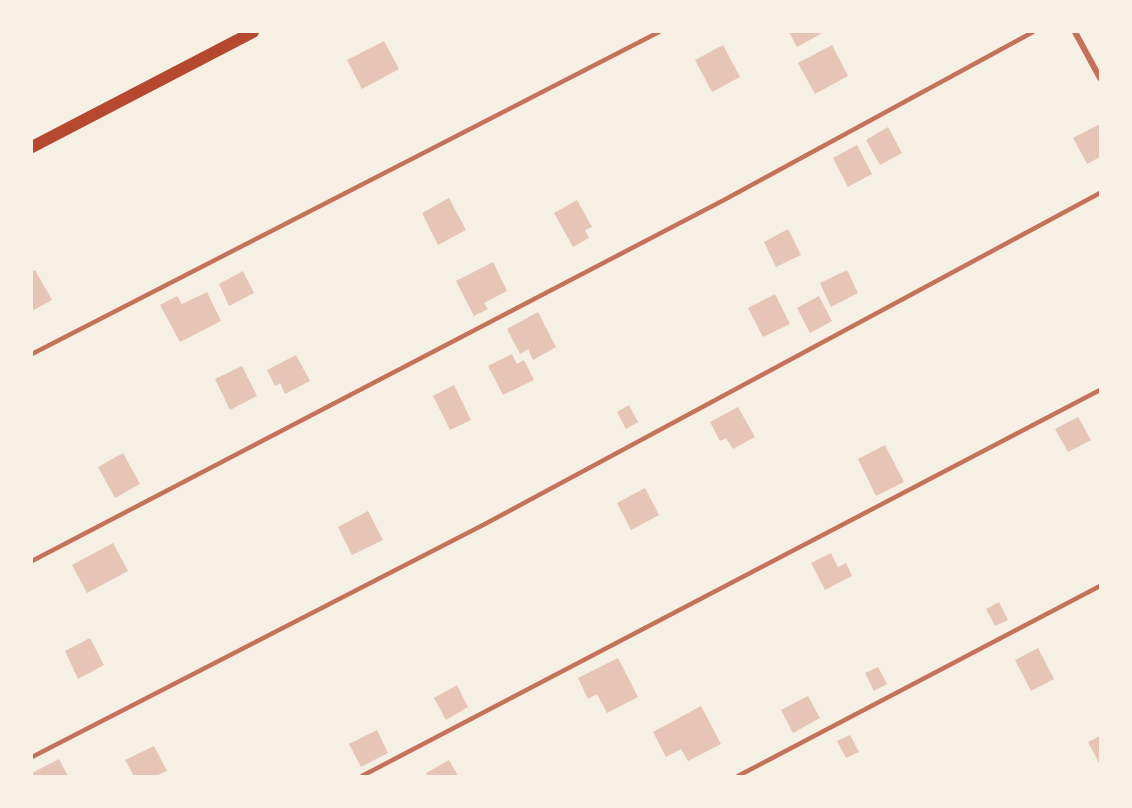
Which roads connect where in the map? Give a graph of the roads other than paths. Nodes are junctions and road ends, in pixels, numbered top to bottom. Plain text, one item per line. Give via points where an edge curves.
1 (253, 32) edge
2 (659, 32) edge
3 (1033, 32) edge
4 (1075, 32) edge
5 (1101, 78) edge
6 (32, 147) edge
7 (1101, 193) edge
8 (32, 354) edge
9 (1101, 390) edge
10 (32, 561) edge
11 (1101, 586) edge
12 (32, 757) edge
13 (362, 777) edge
14 (738, 777) edge

1 - 6 main road
2 - 8 lane
3 - 10 lane via 713,205
4 - 5 street
7 - 12 lane via 485,524
9 - 13 lane
11 - 14 lane

